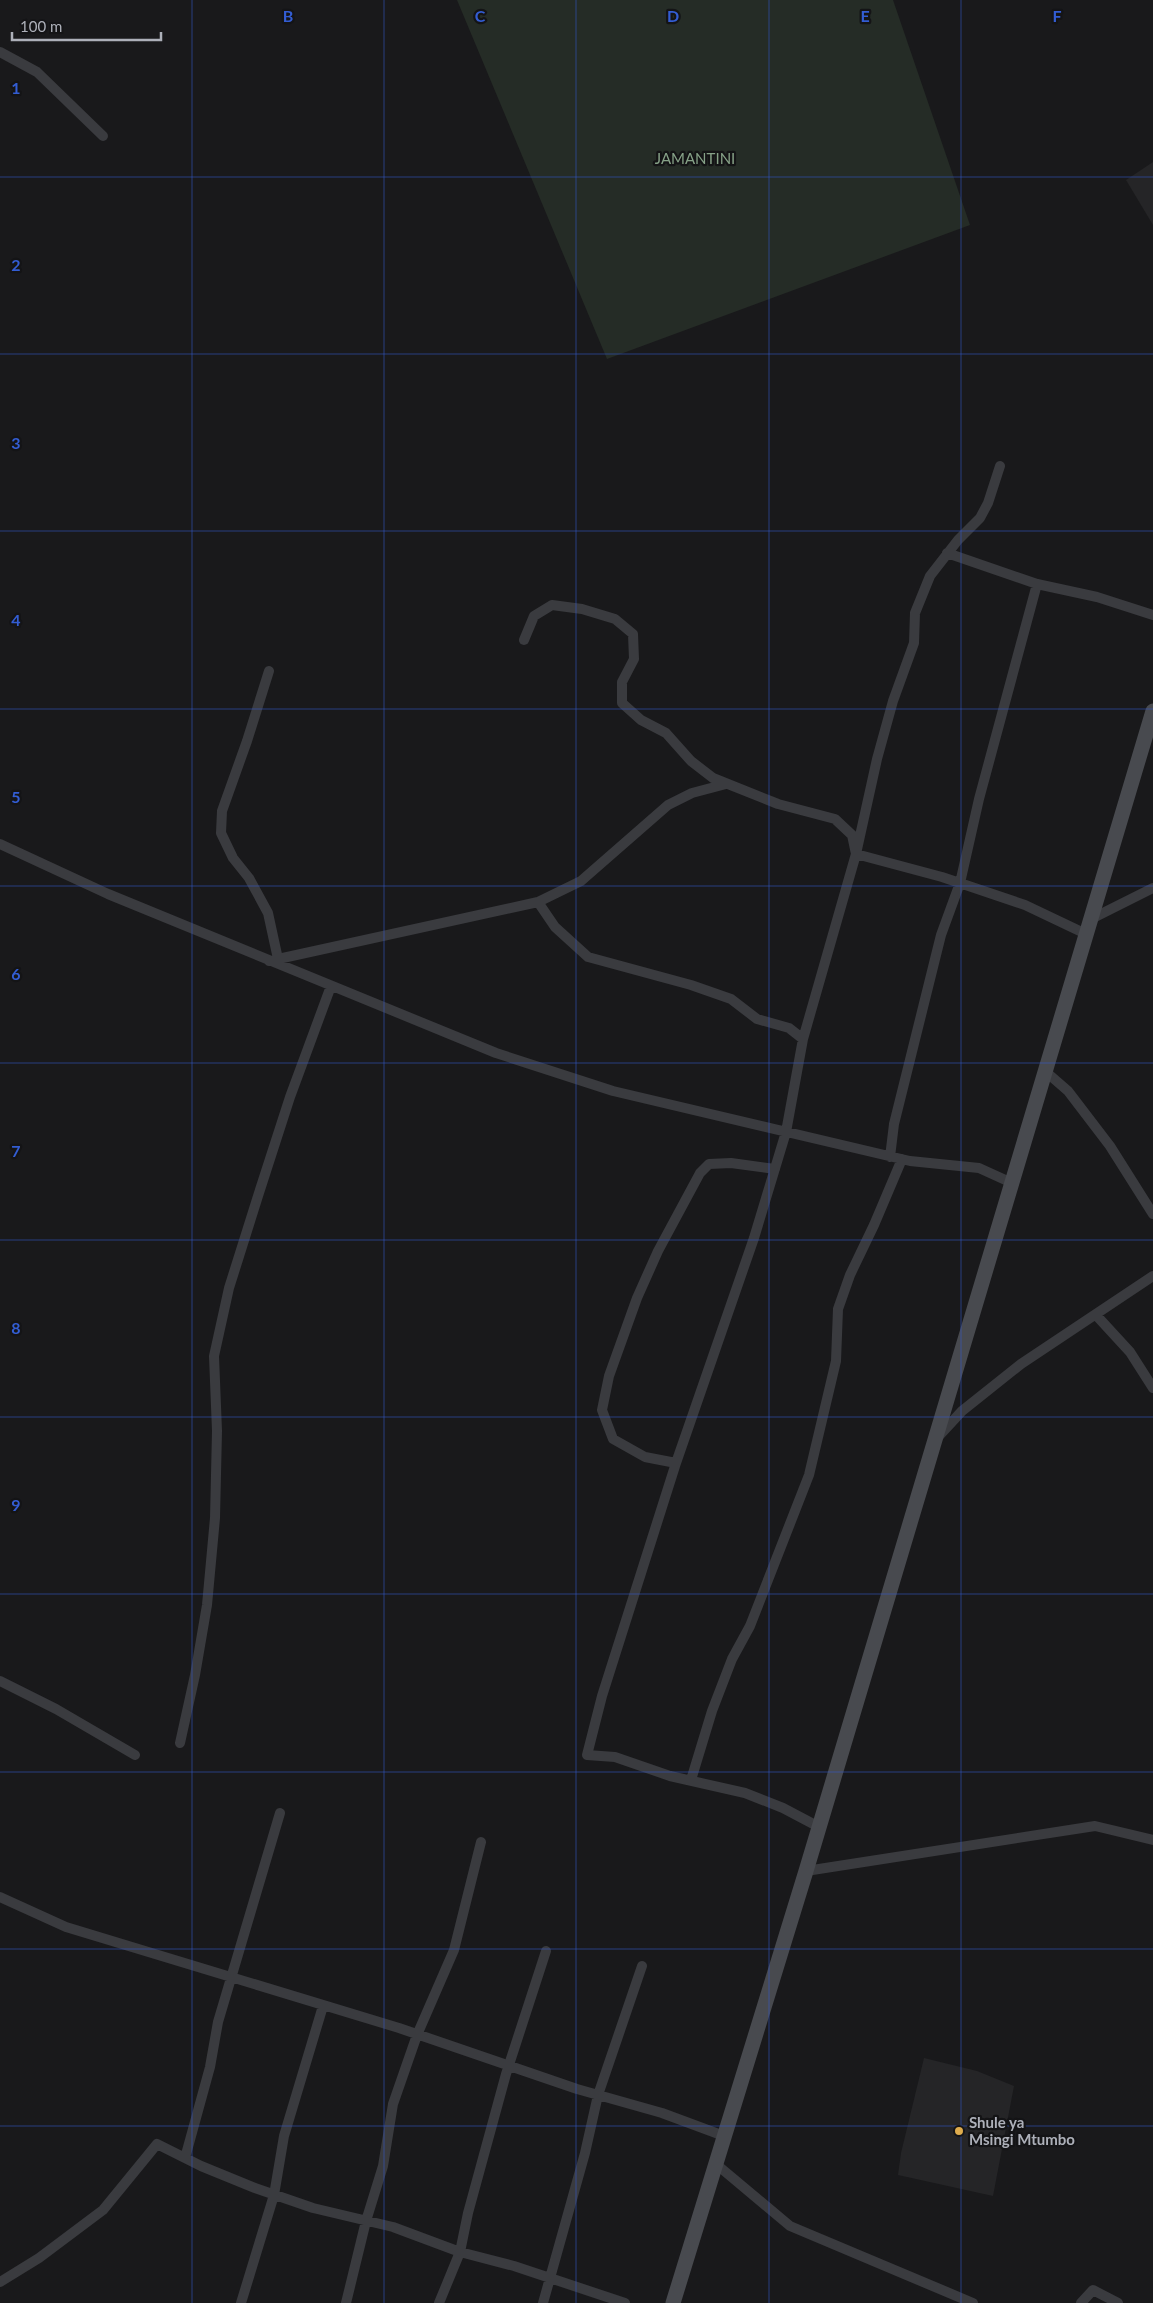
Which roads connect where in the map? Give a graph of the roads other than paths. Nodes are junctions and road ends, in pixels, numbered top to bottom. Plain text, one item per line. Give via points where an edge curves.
1 (0, 52) edge
2 (103, 136) dead end
3 (1000, 466) dead end
4 (947, 553) junction
5 (1038, 584) junction
6 (1153, 615) edge
7 (524, 640) dead end
8 (269, 671) dead end
9 (1153, 711) edge
10 (726, 784) junction
11 (0, 844) edge
12 (856, 854) junction
13 (960, 883) junction
14 (1153, 888) edge
15 (538, 902) junction
16 (1091, 919) junction
17 (1086, 934) junction
18 (274, 960) junction
19 (331, 986) junction
20 (803, 1039) junction
21 (1045, 1071) junction
22 (786, 1132) junction
23 (890, 1156) junction
24 (902, 1159) junction
25 (775, 1169) junction
26 (1012, 1183) junction
27 (1153, 1214) edge
28 (1153, 1276) edge
29 (1096, 1315) junction
30 (1153, 1388) edge
31 (935, 1440) junction
32 (676, 1463) junction
33 (0, 1681) edge
34 (180, 1743) dead end
35 (135, 1754) dead end
36 (691, 1780) junction
37 (280, 1813) dead end
38 (819, 1827) junction
39 (1153, 1840) edge
40 (481, 1842) dead end
41 (806, 1871) junction
42 (0, 1897) edge
43 (546, 1951) dead end
44 (642, 1966) dead end
45 (232, 1978) junction
46 (323, 2006) junction
47 (417, 2034) junction
48 (510, 2064) junction
49 (598, 2094) junction
50 (724, 2136) junction
51 (185, 2158) junction
52 (716, 2164) junction
53 (274, 2194) junction
54 (366, 2221) junction
55 (460, 2252) junction
56 (549, 2278) junction
57 (0, 2282) edge
58 (241, 2303) edge
59 (346, 2303) edge
60 (439, 2303) edge
61 (543, 2303) edge
62 (625, 2303) edge
63 (673, 2303) edge
64 (973, 2303) edge
65 (1081, 2303) edge
66 (1118, 2303) edge

1 - 2 street via 37,72
3 - 4 street via 980,518
4 - 5 street
4 - 12 street via 930,576 915,613 914,643 877,759
5 - 6 street via 1097,597
5 - 13 street via 979,799
7 - 10 street via 534,616 552,605 582,609 615,619 633,634 634,659 622,682 622,703 641,720 666,733 691,761
8 - 18 street via 222,812 221,833 268,913
9 - 16 street
10 - 12 street via 778,804 835,819 852,836
10 - 15 street via 692,793 668,805 581,881
11 - 18 street via 108,894
12 - 13 street
12 - 20 street
13 - 17 street via 1025,905
13 - 23 street via 941,935 894,1124
14 - 16 street
15 - 18 street
15 - 20 street via 555,928 588,957 731,999 757,1019 788,1028
16 - 17 street
17 - 21 street
18 - 19 street
19 - 22 street via 496,1053 613,1091
19 - 34 street via 290,1096 229,1288 214,1356 216,1518 207,1605
20 - 22 street
21 - 26 street
21 - 27 street via 1068,1091 1110,1146
22 - 23 street
22 - 25 street
23 - 24 street
24 - 26 street via 979,1168
24 - 36 street via 838,1309 836,1361 809,1475 750,1626 726,1677
25 - 32 street
25 - 32 street via 730,1163 709,1164 700,1173 658,1251 608,1376 602,1410 613,1439 645,1456
26 - 31 street
28 - 29 street
29 - 30 street via 1130,1352
29 - 31 street via 1021,1364 962,1412
31 - 38 street
32 - 36 street via 602,1696 587,1755 615,1758
33 - 35 street
36 - 38 street via 745,1792
37 - 45 street
38 - 41 street
39 - 41 street via 1094,1826
40 - 47 street via 454,1950
41 - 50 street
42 - 45 street via 66,1927
43 - 48 street
44 - 49 street
45 - 46 street
45 - 51 street
46 - 47 street
46 - 53 street via 284,2136
47 - 48 street
47 - 54 street via 393,2104 383,2166
48 - 49 street
48 - 55 street
49 - 50 street
49 - 56 street via 585,2153
50 - 52 street
51 - 53 street
51 - 57 street via 157,2144 104,2210
52 - 63 street
52 - 64 street via 790,2226
53 - 54 street
53 - 58 street
54 - 55 street via 393,2227
54 - 59 street
55 - 56 street
55 - 60 street
56 - 61 street
56 - 62 street
65 - 66 street via 1092,2290

